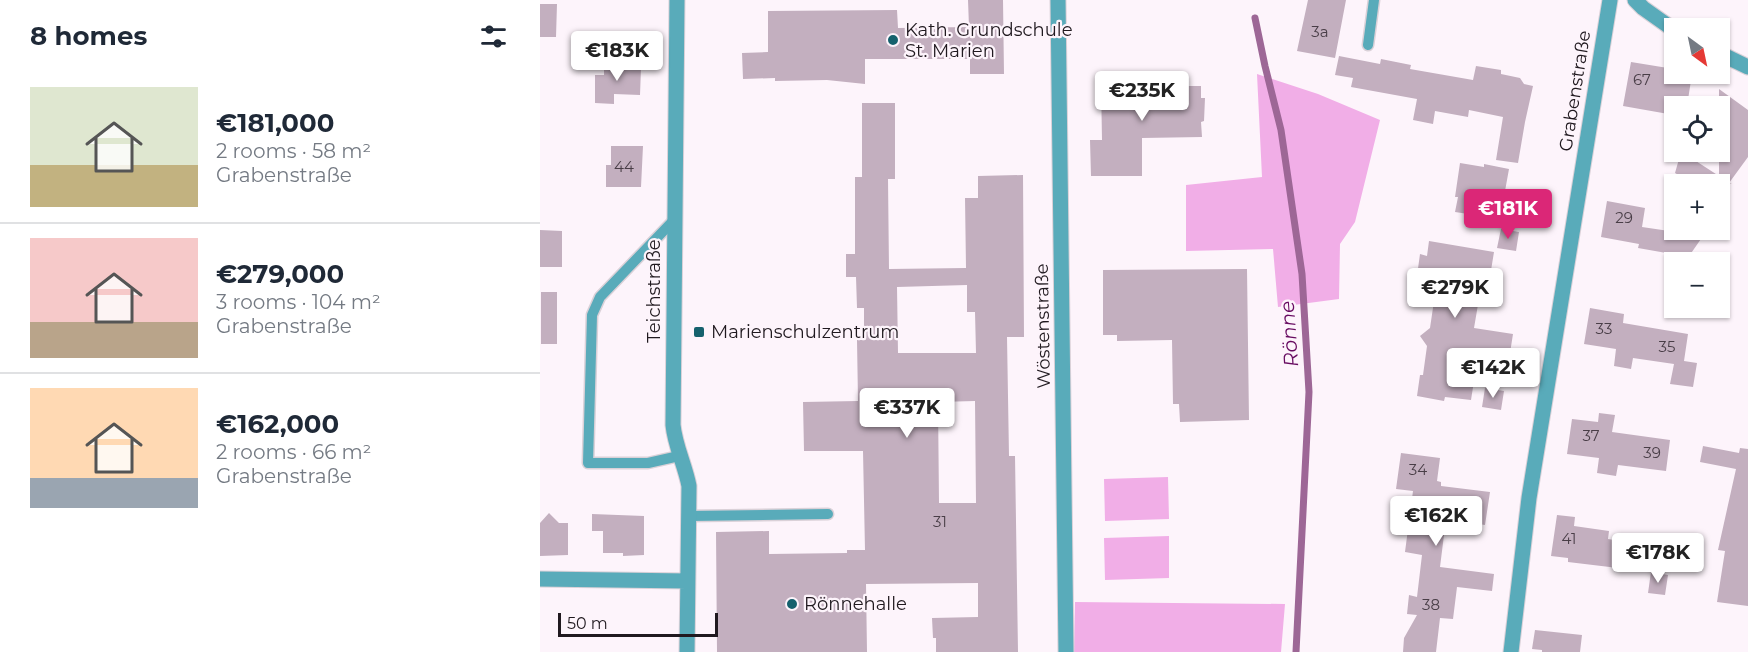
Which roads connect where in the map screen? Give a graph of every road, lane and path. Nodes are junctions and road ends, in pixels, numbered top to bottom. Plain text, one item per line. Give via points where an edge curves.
1 (677, 0) edge
2 (1058, 0) edge
3 (1374, 0) edge
4 (1610, 0) edge
5 (1635, 0) edge
6 (1664, 23) edge
7 (1368, 45) dead end
8 (1730, 58) edge
9 (1748, 67) edge
10 (674, 220) junction
11 (679, 456) junction
12 (828, 514) dead end
13 (689, 516) junction
14 (540, 579) edge
15 (687, 581) junction
16 (687, 652) edge
17 (1066, 652) edge
18 (1511, 652) edge

1 - 10 street, Teichstraße
2 - 17 street, Wöstenstraße
3 - 7 lane
4 - 18 street, Grabenstraße via 1529,498
5 - 6 street
8 - 9 street
10 - 11 street, Teichstraße via 673,425
10 - 11 lane via 600,297 591,315 588,463 648,463
11 - 13 street, Teichstraße via 686,473
12 - 13 lane
13 - 15 street, Teichstraße
14 - 15 street
15 - 16 street, Teichstraße

